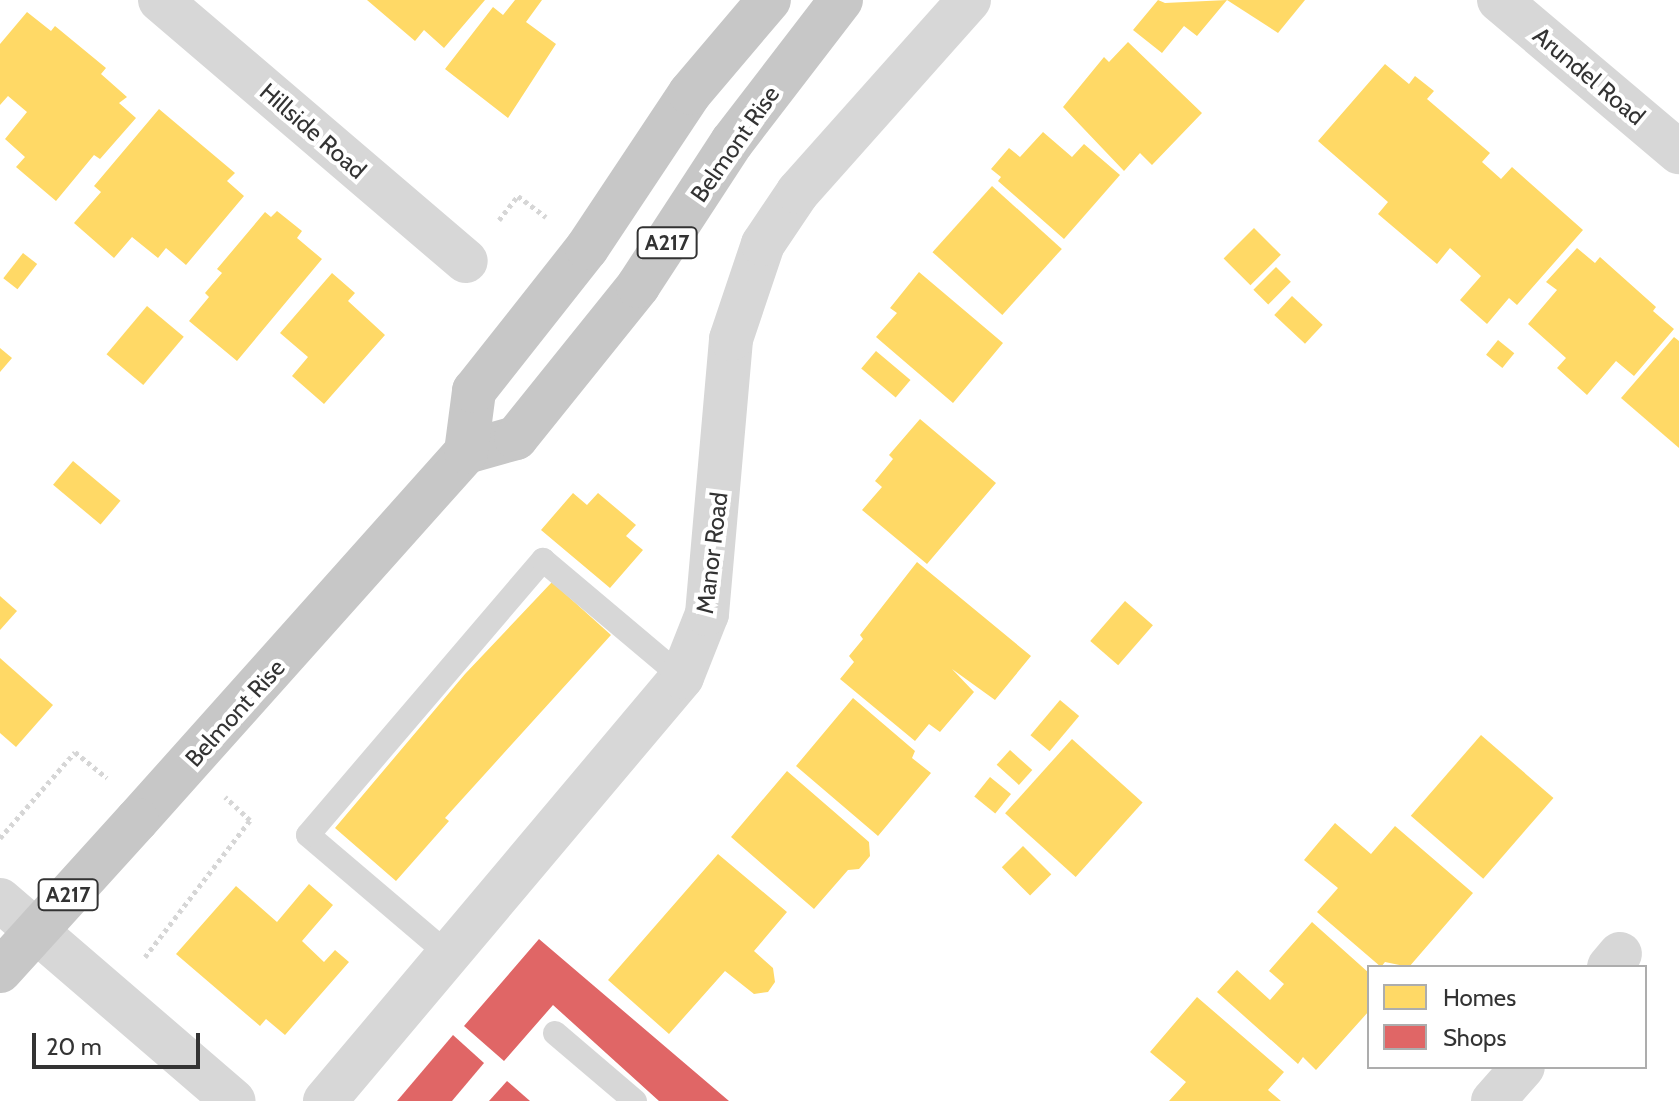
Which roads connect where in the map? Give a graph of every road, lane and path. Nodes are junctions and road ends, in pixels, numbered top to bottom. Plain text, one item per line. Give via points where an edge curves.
1 (160, 0) edge
2 (769, 0) edge
3 (841, 0) edge
4 (969, 0) edge
5 (1499, 0) edge
6 (1679, 152) edge
7 (558, 226) dead end
8 (466, 261) joint
9 (466, 452) junction
10 (682, 677) junction
11 (75, 752) dead end
12 (250, 820) dead end
13 (0, 838) edge
14 (0, 900) edge
15 (449, 955) junction
16 (135, 970) dead end
17 (0, 971) edge
18 (555, 1033) dead end
19 (1521, 1069) edge
20 (234, 1101) edge
21 (325, 1101) edge
22 (635, 1101) edge
23 (1493, 1101) edge

1 - 8 street, Hillside Road
2 - 9 highway, A217 via 690,93 587,248 474,391
3 - 9 highway, Belmont Rise / A217 via 732,142 638,286 516,438
4 - 10 street, Manor Road via 798,192 763,244 731,339 707,614
5 - 6 street, Arundel Road
7 - 8 path via 518,196
9 - 17 highway, Belmont Rise / A217, bridge
10 - 15 street, Manor Road
10 - 15 lane via 543,560 308,835
11 - 13 path
12 - 16 path
14 - 20 street
15 - 21 street, Manor Road
18 - 22 lane
19 - 23 street

